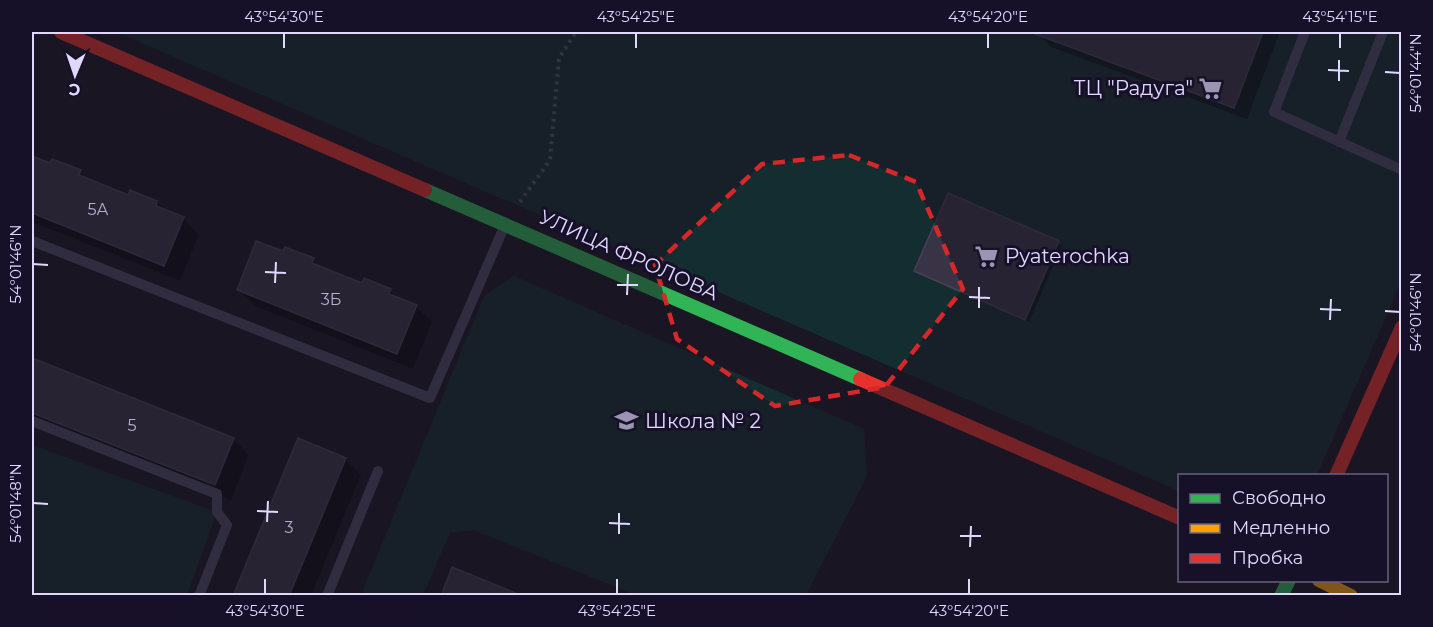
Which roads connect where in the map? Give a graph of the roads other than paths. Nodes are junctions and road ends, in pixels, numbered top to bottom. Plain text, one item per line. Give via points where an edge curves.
1 (61, 32) edge
2 (1305, 32) edge
3 (1383, 32) edge
4 (1339, 142) junction
5 (1401, 170) edge
6 (506, 223) junction
7 (32, 242) edge
8 (1401, 327) edge
9 (32, 421) edge
10 (378, 471) dead end
11 (1337, 474) edge
12 (1178, 518) edge
13 (1288, 582) edge
14 (1323, 582) edge
15 (199, 596) edge
16 (327, 596) edge
17 (1281, 596) edge
18 (1351, 596) edge

1 - 6 street, УЛИЦА ФРОЛОВА
2 - 4 lane via 1274,112
3 - 4 lane
4 - 5 lane
6 - 7 lane via 430,398
6 - 12 street, УЛИЦА ФРОЛОВА
8 - 11 street
9 - 15 lane via 218,494 217,512 227,525
10 - 16 lane
13 - 17 street
14 - 18 street

